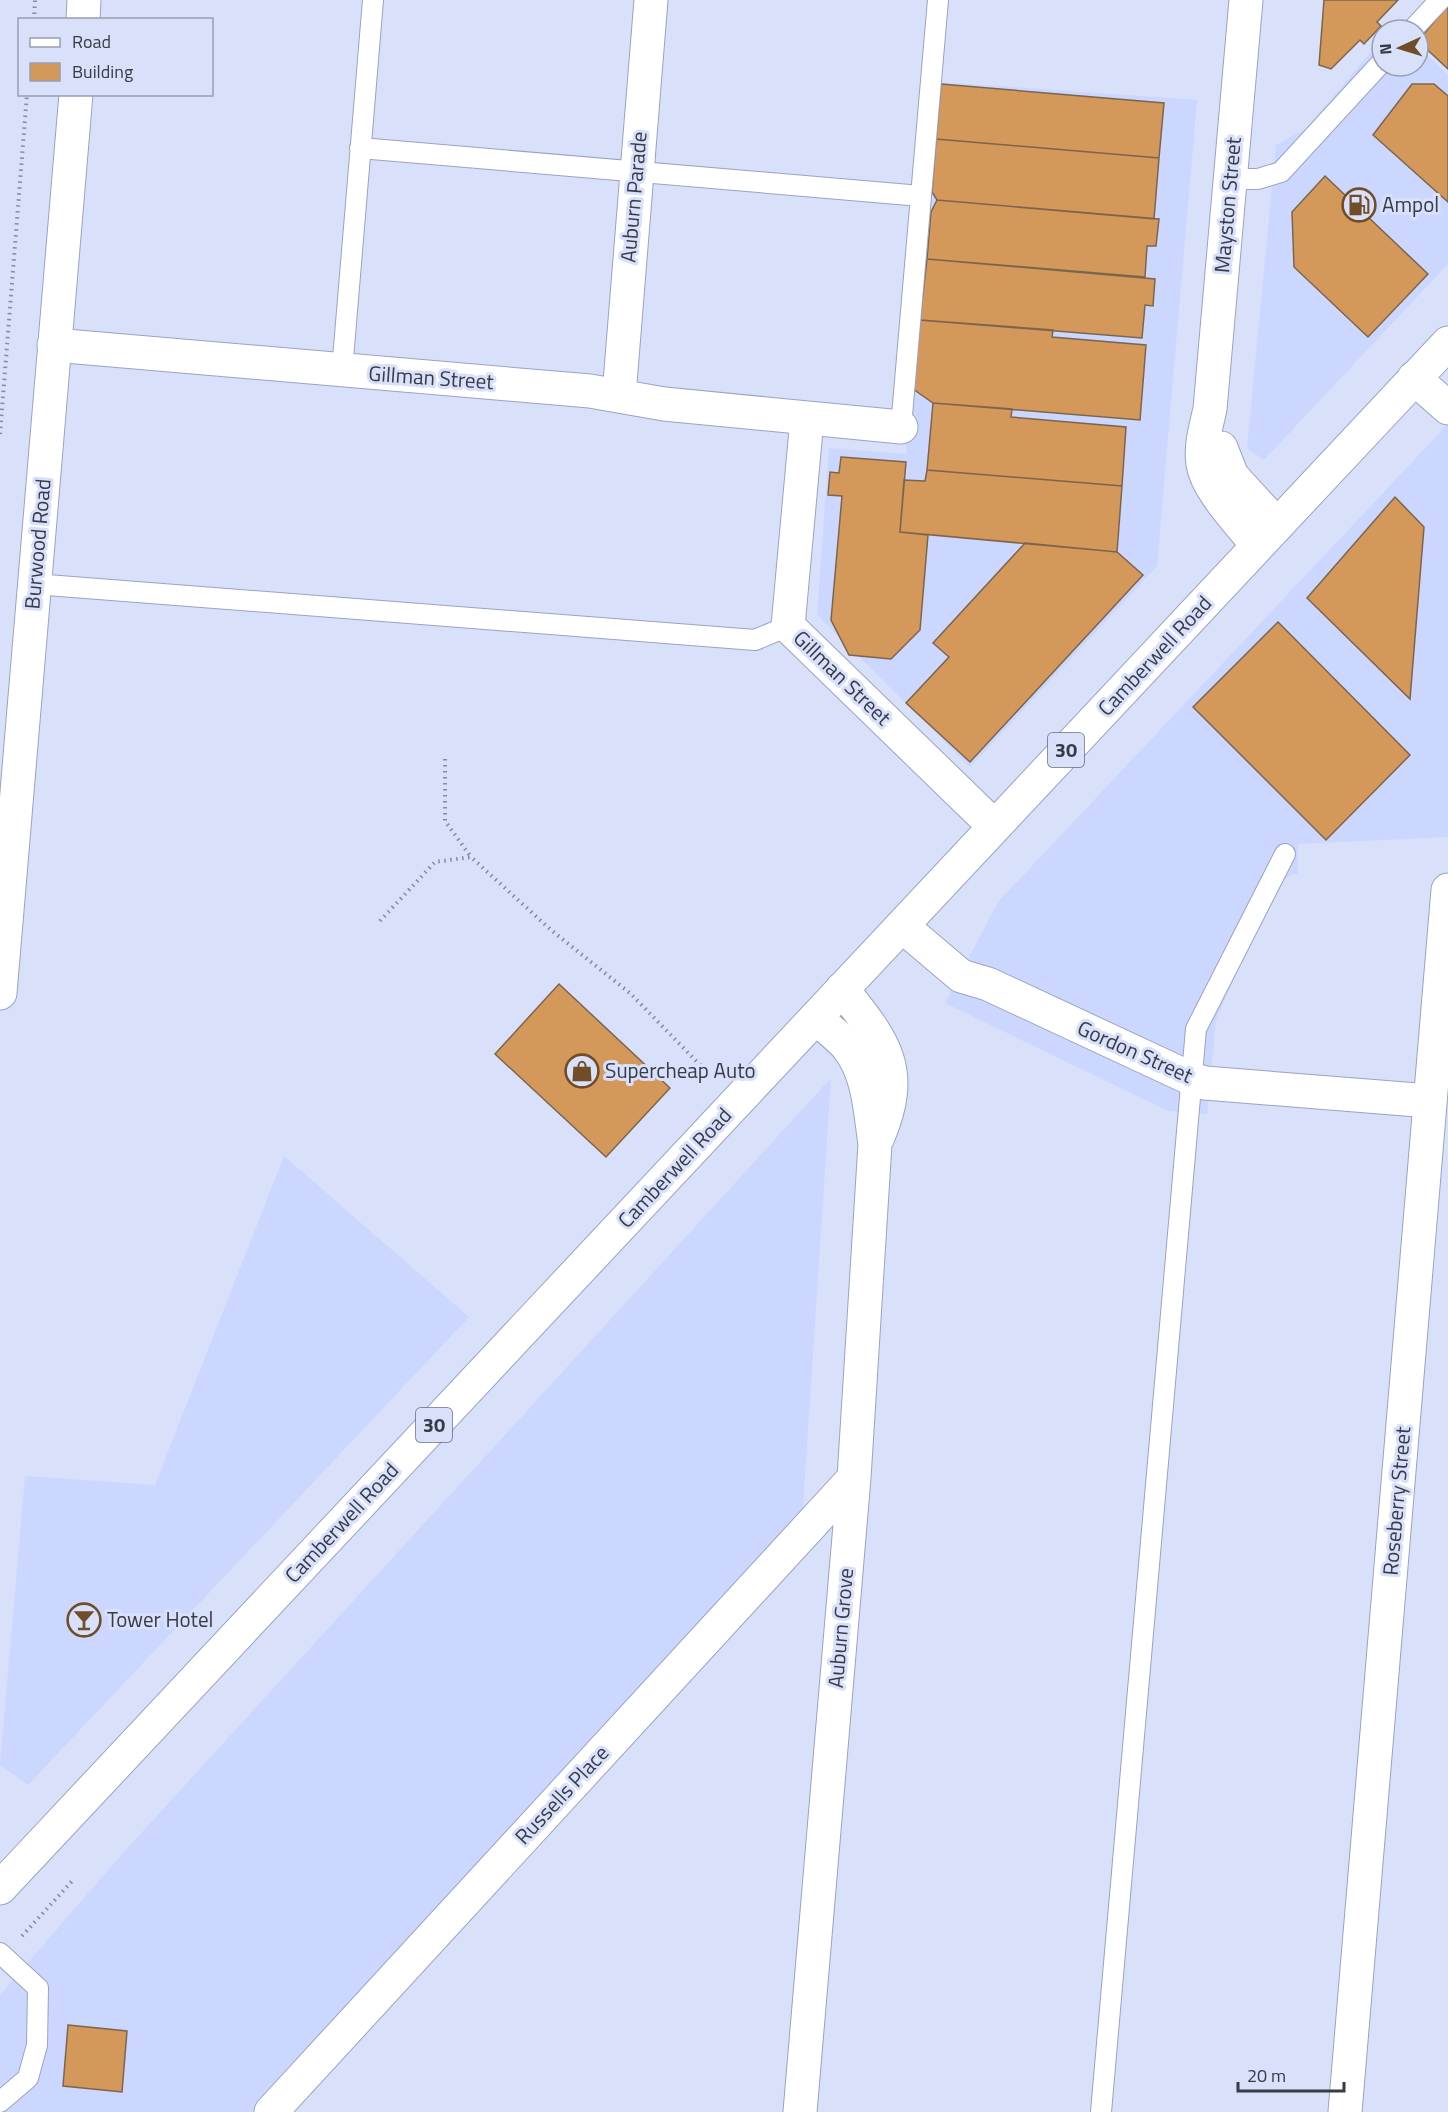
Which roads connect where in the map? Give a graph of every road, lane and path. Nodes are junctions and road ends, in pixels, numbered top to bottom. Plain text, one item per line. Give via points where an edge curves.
1 (35, 0) edge
2 (84, 0) edge
3 (373, 0) edge
4 (651, 0) edge
5 (938, 0) edge
6 (1246, 0) edge
7 (1440, 0) edge
8 (34, 18) edge
9 (83, 18) edge
10 (1423, 18) edge
11 (1370, 75) edge
12 (27, 96) edge
13 (76, 96) edge
14 (360, 148) junction
15 (636, 171) junction
16 (1231, 179) junction
17 (921, 196) junction
18 (1448, 343) edge
19 (54, 345) junction
20 (342, 371) junction
21 (1414, 378) junction
22 (619, 395) junction
23 (1448, 408) edge
24 (807, 418) junction
25 (901, 427) joint
26 (0, 434) edge
27 (1267, 535) junction
28 (34, 584) junction
29 (788, 626) junction
30 (445, 759) dead end
31 (994, 826) junction
32 (1285, 854) dead end
33 (471, 857) junction
34 (1448, 890) edge
35 (380, 921) dead end
36 (902, 926) junction
37 (842, 989) junction
38 (0, 993) edge
39 (816, 1018) junction
40 (701, 1066) dead end
41 (1192, 1079) junction
42 (1430, 1101) junction
43 (874, 1144) junction
44 (854, 1478) junction
45 (3, 1876) edge
46 (74, 1879) dead end
47 (2, 1955) edge
48 (0, 2102) edge
49 (271, 2112) edge
50 (800, 2112) edge
51 (1101, 2112) edge
52 (1345, 2112) edge

1 - 8 path
2 - 9 street
3 - 14 lane
4 - 15 street, Auburn Parade
5 - 17 lane
6 - 16 street, Mayston Street
7 - 10 lane
11 - 16 lane via 1281,172 1258,179
12 - 26 path
13 - 19 street, Burwood Road
14 - 15 lane
14 - 20 lane
15 - 17 lane
15 - 22 street, Auburn Parade
16 - 27 street, Mayston Street via 1210,409 1223,457
17 - 25 lane
18 - 21 street, Camberwell Road / 30
19 - 20 street, Gillman Street
19 - 28 street, Burwood Road
20 - 22 street, Gillman Street
21 - 23 street
21 - 27 street, Camberwell Road / 30
22 - 24 street, Gillman Street via 664,404
24 - 25 street, Gillman Street
24 - 29 street, Gillman Street
27 - 31 street, Camberwell Road / 30
28 - 29 lane via 755,640
28 - 38 street, Burwood Road
29 - 31 street, Gillman Street
30 - 33 path via 445,821
31 - 36 street, Camberwell Road / 30
32 - 41 lane via 1196,1029
33 - 35 path via 435,862
33 - 40 path via 551,930 631,994
34 - 42 street, Roseberry Street
36 - 37 street, Camberwell Road / 30
36 - 41 street, Gordon Street via 962,975
37 - 39 street, Camberwell Road / 30
37 - 43 street, Auburn Grove via 874,1029 891,1069 888,1113
39 - 43 street, Auburn Grove via 847,1047 859,1067 867,1089
39 - 45 street, Camberwell Road / 30
41 - 42 street, Gordon Street
41 - 51 lane
42 - 52 street, Roseberry Street
43 - 44 street, Auburn Grove
44 - 49 street, Russells Place
44 - 50 street, Auburn Grove
46 - 47 path
47 - 48 lane via 38,1988 37,2045 28,2078

